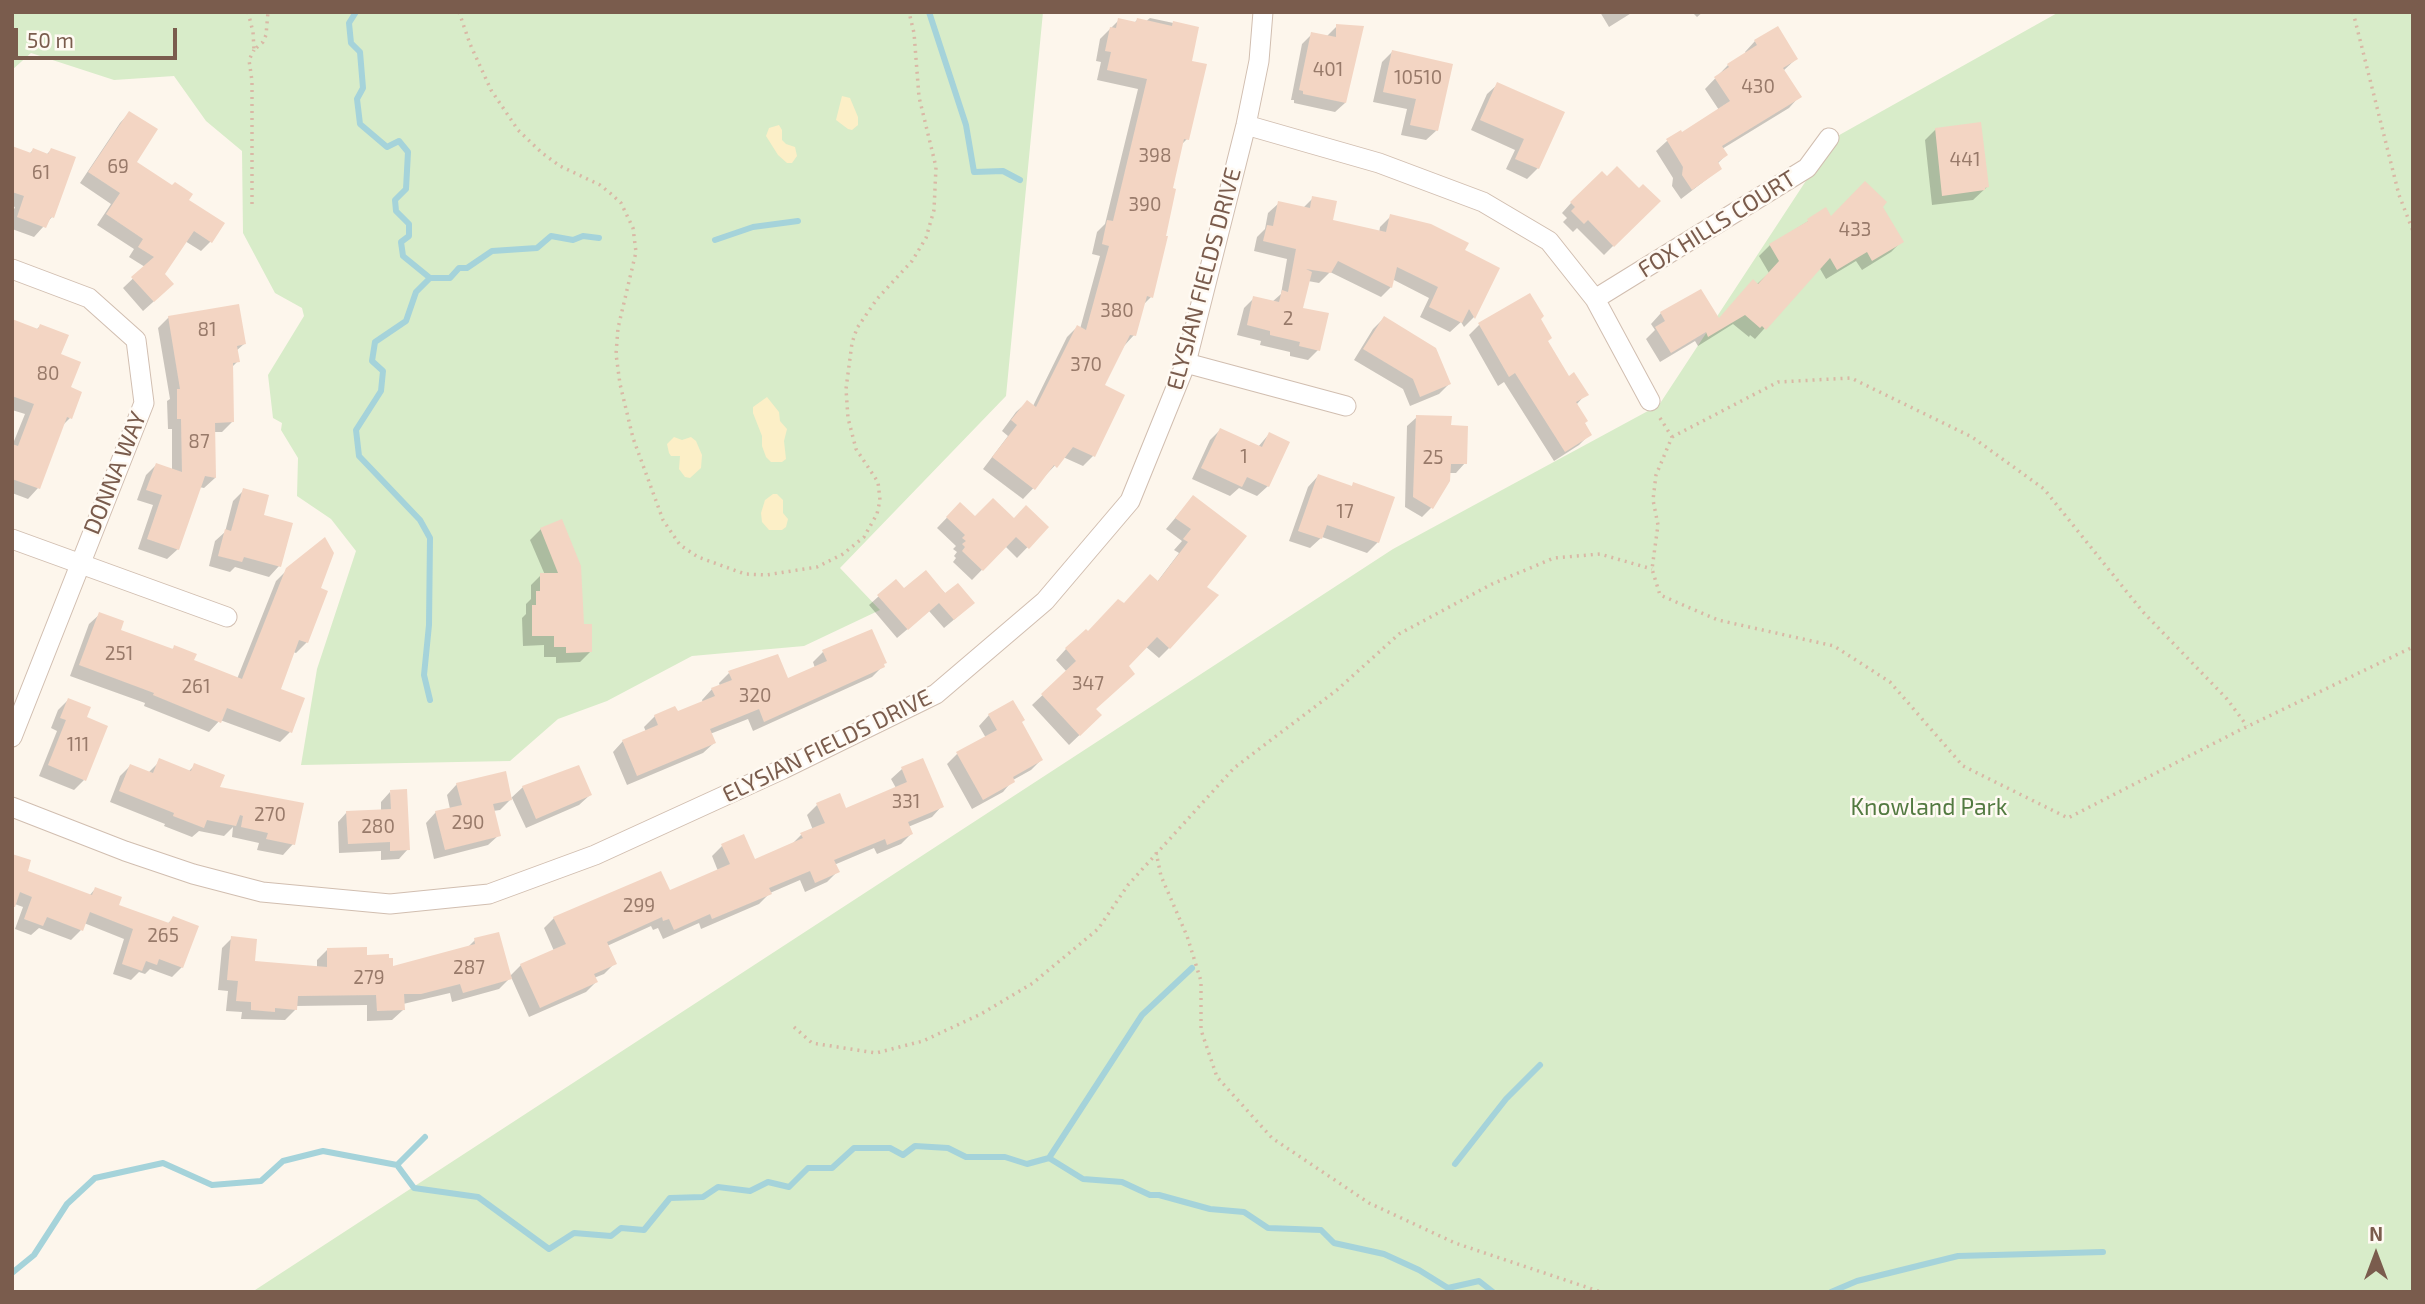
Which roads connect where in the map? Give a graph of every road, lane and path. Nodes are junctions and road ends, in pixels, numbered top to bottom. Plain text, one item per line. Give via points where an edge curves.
1 (248, 12) edge
2 (268, 12) edge
3 (459, 12) edge
4 (909, 12) edge
5 (1263, 12) edge
6 (2353, 12) edge
7 (254, 50) junction
8 (1246, 125) junction
9 (1829, 138) dead end
10 (252, 204) dead end
11 (2413, 231) edge
12 (12, 269) edge
13 (1595, 299) junction
14 (1186, 363) junction
15 (1650, 401) joint
16 (1346, 406) dead end
17 (1672, 437) junction
18 (12, 539) edge
19 (80, 563) junction
20 (1652, 569) junction
21 (228, 617) dead end
22 (2413, 647) edge
23 (2248, 726) junction
24 (12, 737) edge
25 (12, 807) edge
26 (1156, 852) junction
27 (794, 1027) dead end
28 (1601, 1292) edge

1 - 7 path
2 - 7 path via 266,35
3 - 4 path via 491,90 518,130 560,166 610,193 633,228 636,252 616,354 635,447 663,520 680,545 698,557 745,574 766,575 817,568 843,554 864,537 877,513 878,482 856,449 846,389 857,328 912,261 926,238 934,210 936,167 919,97 915,33
5 - 8 street, ELYSIAN FIELDS DRIVE
6 - 11 path via 2399,195
7 - 10 path via 249,60
8 - 13 street via 1379,163 1483,202 1549,242
8 - 14 street, ELYSIAN FIELDS DRIVE
9 - 13 street, FOX HILLS COURT via 1807,168
12 - 19 street, DONNA WAY via 89,298 136,340 144,403
13 - 15 street
14 - 16 street
14 - 25 street, ELYSIAN FIELDS DRIVE via 1130,501 1045,601 936,694 595,855 489,894 390,904 262,892 125,851
15 - 17 path
17 - 20 path via 1656,475 1653,500 1658,525
17 - 23 path via 1779,382 1851,378 1972,437 2044,489 2143,612
18 - 19 street
19 - 21 street
19 - 24 street, DONNA WAY
20 - 23 path via 1660,595 1718,620 1835,646 1890,682 1964,766 2068,818
20 - 26 path via 1600,554 1554,558 1492,584 1399,634 1337,690 1234,768
22 - 23 path
26 - 27 path via 1098,929 1032,983 981,1014 923,1041 876,1053 812,1043
26 - 28 path via 1200,981 1201,1030 1217,1077 1272,1138 1369,1203 1455,1242

